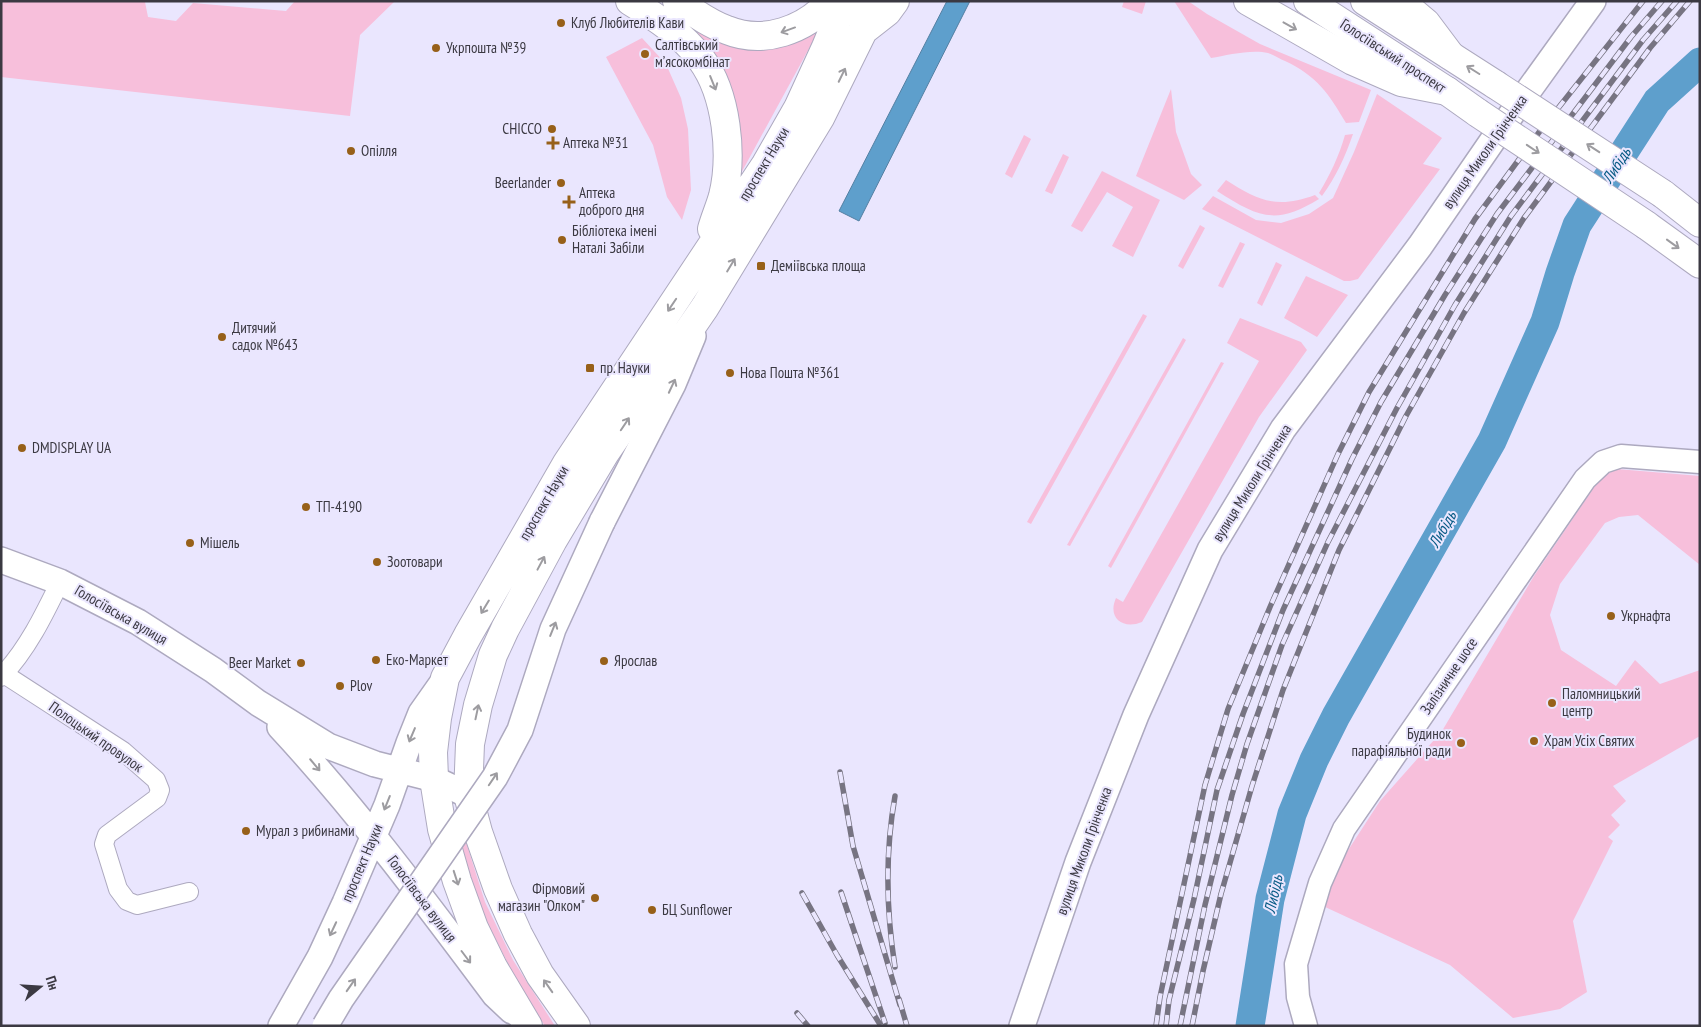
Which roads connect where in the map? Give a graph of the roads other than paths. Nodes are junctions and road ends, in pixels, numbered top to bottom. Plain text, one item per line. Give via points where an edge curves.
1 (630, 1) edge
2 (831, 1) edge
3 (845, 1) edge
4 (873, 1) edge
5 (895, 1) edge
6 (1248, 1) edge
7 (1308, 1) edge
8 (1365, 1) edge
9 (1400, 1) edge
10 (1593, 1) edge
11 (684, 6) edge
12 (863, 31) junction
13 (1451, 56) junction
14 (1447, 91) junction
15 (1700, 223) edge
16 (1700, 264) edge
17 (699, 265) junction
18 (706, 307) junction
19 (1700, 462) edge
20 (1, 560) edge
21 (60, 582) junction
22 (3, 676) edge
23 (445, 678) junction
24 (258, 703) junction
25 (399, 771) junction
26 (434, 780) junction
27 (468, 795) junction
28 (373, 836) junction
29 (189, 892) dead end
30 (281, 1026) edge
31 (325, 1026) edge
32 (528, 1026) edge
33 (576, 1026) edge
34 (1022, 1026) edge
35 (1306, 1026) edge

1 -> 17 main road via 677,34 701,59 713,81 722,110 727,161 723,196
2 -> 11 main road via 801,25 764,37 726,30
3 - 17 main road, проспект Науки via 798,108 766,164
4 - 12 main road
5 - 12 main road via 887,12
6 -> 14 main road via 1361,64 1401,82
7 - 14 main road, Голосіївський проспект
8 - 13 main road, Голосіївський проспект
9 - 13 main road via 1426,23
10 - 34 main road, вулиця Миколи Грінченка via 1420,246 1284,429 1210,550 1136,715 1085,844
18 -> 12 main road, проспект Науки via 820,118
15 -> 13 main road, Голосіївський проспект, bridge via 1663,194
14 -> 16 main road, Голосіївський проспект, bridge via 1646,224
17 -> 23 main road, проспект Науки via 567,463
27 -> 18 main road, проспект Науки via 470,744 478,705 493,655 505,629 606,452
31 -> 18 main road, проспект Науки, bridge via 495,777 520,730 552,629 602,522 673,384
19 - 35 street, Залізничне шосе via 1621,456 1603,462 1585,479 1344,829 1320,883 1296,964 1298,997
20 - 21 main road, Голосіївська вулиця
21 - 22 street via 42,618
21 - 24 main road, Голосіївська вулиця via 138,622
22 - 29 street, Полоцький провулок via 122,751 156,780 160,790 157,798 107,835 104,844 118,889 127,901 137,905
23 -> 25 main road, проспект Науки via 421,713
23 - 26 main road via 434,744
24 - 25 main road, Голосіївська вулиця via 328,746
24 -> 28 main road, Голосіївська вулиця
25 - 26 main road, Голосіївська вулиця
25 -> 28 main road, проспект Науки
26 - 27 main road, Голосіївська вулиця
26 -> 32 main road via 442,828 474,928 493,968
33 -> 27 main road, проспект Науки via 540,975 518,934 498,889
28 -> 30 main road, проспект Науки via 320,957
28 -> 32 main road, Голосіївська вулиця via 495,995

